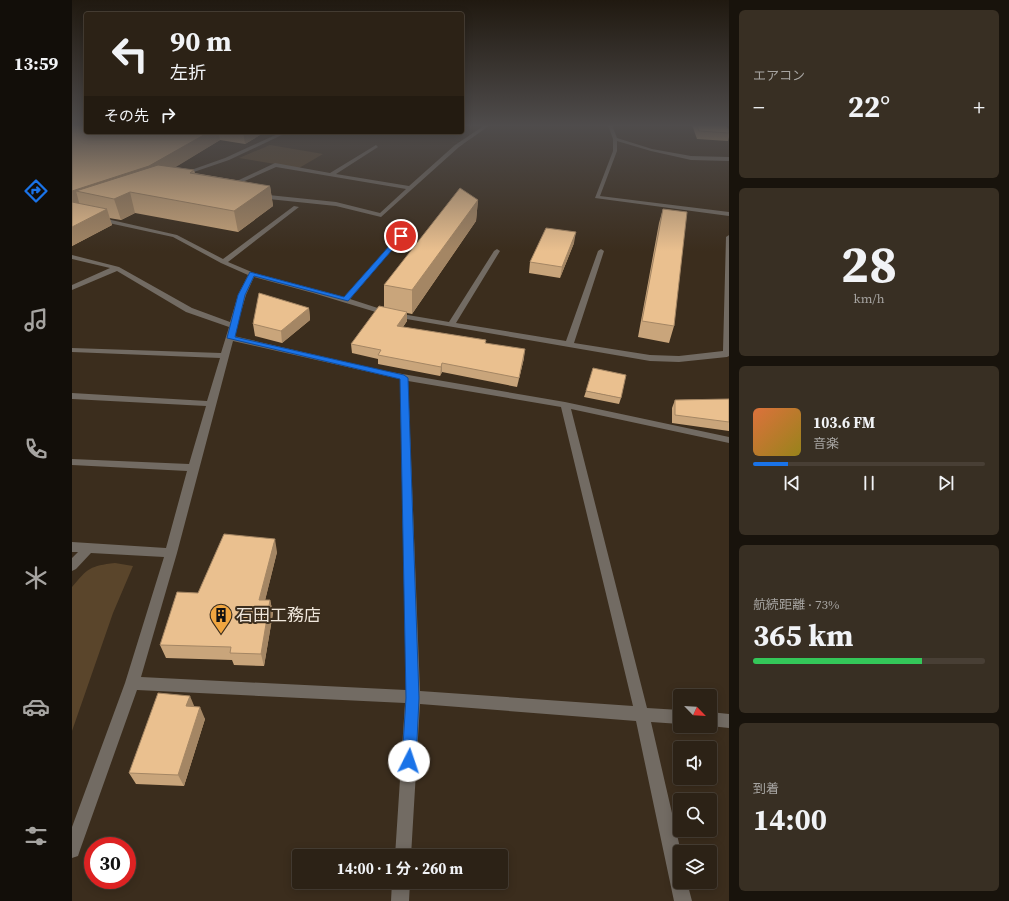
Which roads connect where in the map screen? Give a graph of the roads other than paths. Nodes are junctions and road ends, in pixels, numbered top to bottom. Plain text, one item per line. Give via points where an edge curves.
1 (203, 167) edge
2 (270, 167) edge
3 (286, 167) edge
4 (343, 167) edge
5 (433, 167) edge
6 (609, 167) edge
7 (182, 174) junction
8 (330, 175) junction
9 (176, 176) edge
10 (195, 176) edge
11 (410, 188) junction
12 (230, 191) edge
13 (252, 195) edge
14 (296, 207) dead end
15 (79, 209) edge
16 (72, 213) edge
17 (729, 214) edge
18 (401, 236) dead end
19 (729, 237) edge
20 (601, 251) dead end
21 (497, 252) dead end
22 (72, 257) edge
23 (223, 262) junction
24 (117, 268) junction
25 (252, 274) junction
26 (72, 288) edge
27 (346, 300) junction
28 (452, 324) junction
29 (234, 326) junction
30 (231, 338) junction
31 (569, 344) junction
32 (72, 350) edge
33 (728, 353) edge
34 (226, 356) junction
35 (404, 378) junction
36 (72, 396) edge
37 (212, 404) junction
38 (565, 405) junction
39 (729, 440) edge
40 (72, 462) edge
41 (193, 468) junction
42 (72, 547) edge
43 (88, 548) junction
44 (171, 553) junction
45 (72, 566) edge
46 (132, 683) junction
47 (413, 698) junction
48 (642, 715) junction
49 (673, 717) edge
50 (717, 720) edge
51 (729, 721) edge
52 (402, 849) edge
53 (72, 850) edge
54 (401, 889) edge
55 (400, 901) edge
56 (683, 901) edge

1 - 7 street
2 - 12 street via 222,187
3 - 8 street
4 - 8 street
5 - 11 street
6 - 17 street via 597,197
7 - 9 street
7 - 10 street
8 - 11 street
11 - 13 street via 381,215 336,204
14 - 23 street
15 - 16 street
16 - 23 street via 175,236
18 - 27 street
19 - 33 street
20 - 31 street
21 - 28 street
22 - 24 street
23 - 25 street
24 - 26 street
24 - 29 street via 189,310
25 - 27 street
25 - 29 street via 242,295
27 - 28 street via 389,314
28 - 31 street
29 - 30 street
30 - 34 street
30 - 35 street
31 - 33 street via 650,358 679,360
32 - 34 street
34 - 37 street
35 - 38 street
35 - 47 street
36 - 37 street
37 - 41 street
38 - 39 street
38 - 48 street
40 - 41 street
41 - 44 street
42 - 43 street
43 - 44 street
43 - 45 street
44 - 46 street
46 - 47 street
46 - 53 street
47 - 48 street
47 - 52 street
48 - 49 street
48 - 56 street
50 - 51 street
54 - 55 street

